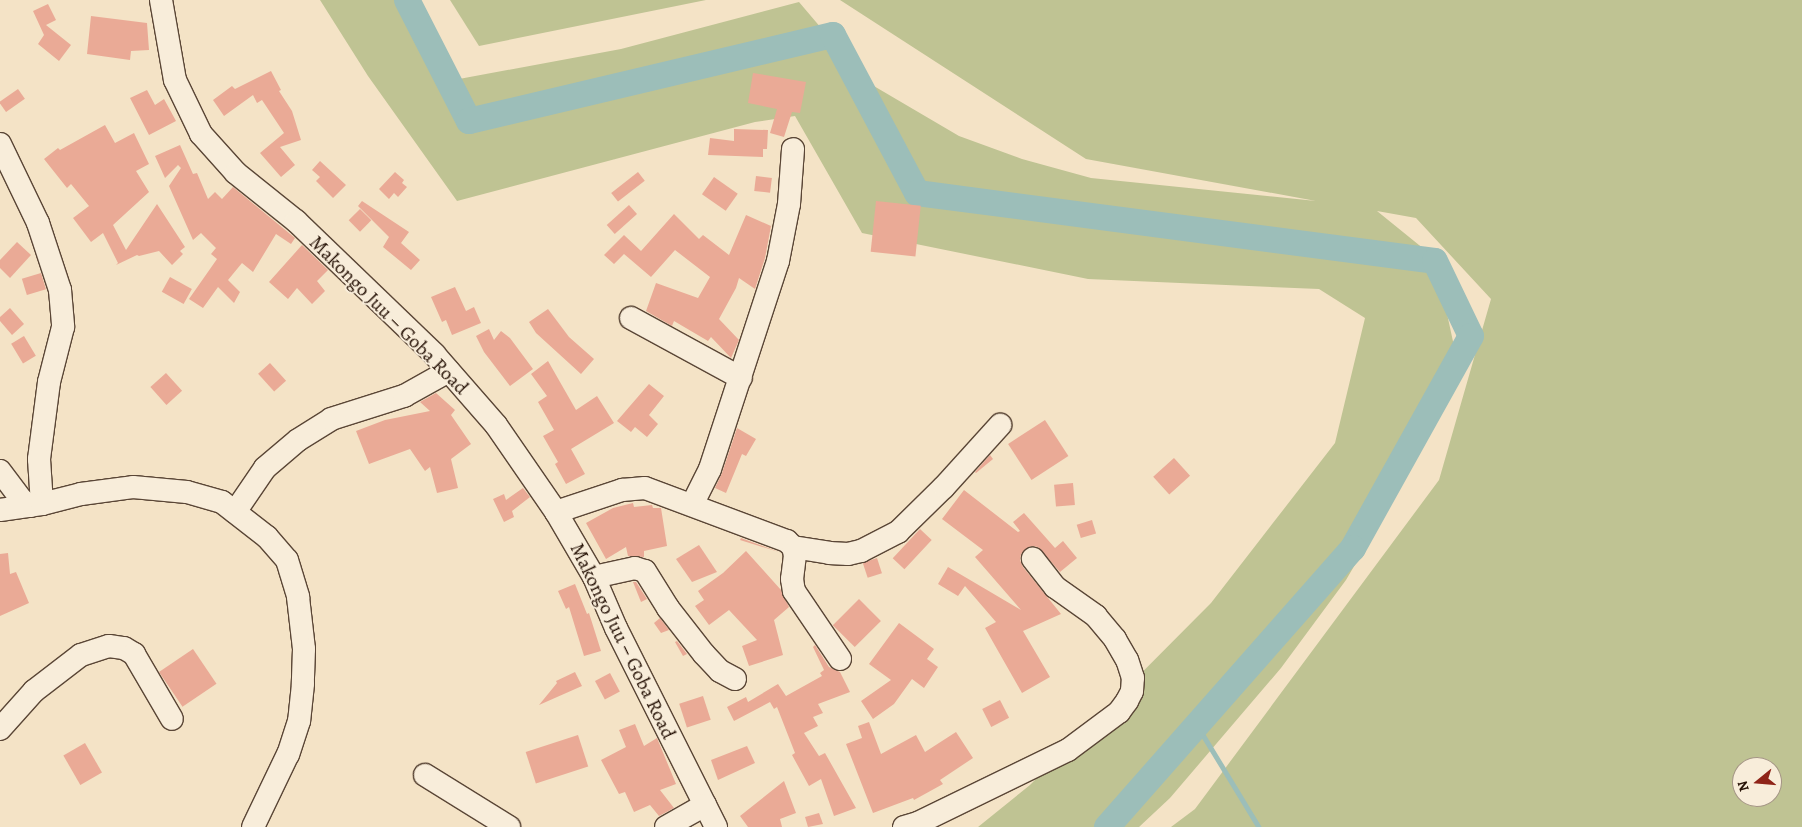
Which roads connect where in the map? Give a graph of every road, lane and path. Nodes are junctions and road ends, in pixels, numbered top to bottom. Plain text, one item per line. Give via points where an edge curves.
1 (160, 0) edge
2 (0, 144) edge
3 (793, 149) dead end
4 (631, 318) dead end
5 (449, 371) junction
6 (741, 378) junction
7 (1000, 425) dead end
8 (0, 471) edge
9 (36, 505) junction
10 (692, 505) junction
11 (0, 510) edge
12 (235, 512) junction
13 (556, 512) junction
14 (794, 547) junction
15 (1033, 559) dead end
16 (594, 577) junction
17 (840, 659) dead end
18 (735, 679) dead end
19 (172, 719) dead end
20 (0, 729) edge
21 (425, 775) dead end
22 (705, 806) junction
23 (253, 827) edge
24 (509, 827) edge
25 (666, 827) edge
26 (716, 827) edge
27 (904, 827) edge

1 - 5 street, Makongo Juu – Goba Road via 175,80 201,134 236,173 296,221
2 - 9 street via 38,223 60,290 63,327 49,382
3 - 6 street via 790,204 778,261
4 - 6 street
5 - 12 street via 404,396 331,419 298,440 265,468
5 - 13 street, Makongo Juu – Goba Road via 496,425
6 - 10 street via 710,469
7 - 14 street via 898,532 848,554
8 - 9 street via 22,500
9 - 11 street
9 - 12 street via 81,494 133,487 188,492 222,502
10 - 13 street via 645,488 622,490
10 - 14 street via 786,541
12 - 23 street via 267,537 287,560 298,597 304,649 299,721 288,754
13 - 16 street, Makongo Juu – Goba Road
14 - 17 street via 794,591
15 - 27 street via 1055,587 1096,616 1115,639 1133,678 1132,691 1119,712 1068,750
16 - 18 street via 635,568 645,571 692,641 720,670
16 - 22 street, Makongo Juu – Goba Road
19 - 20 street via 134,654 124,648 109,646 95,649 73,661 34,691
21 - 24 street
22 - 25 street
22 - 26 street, Makongo Juu – Goba Road

